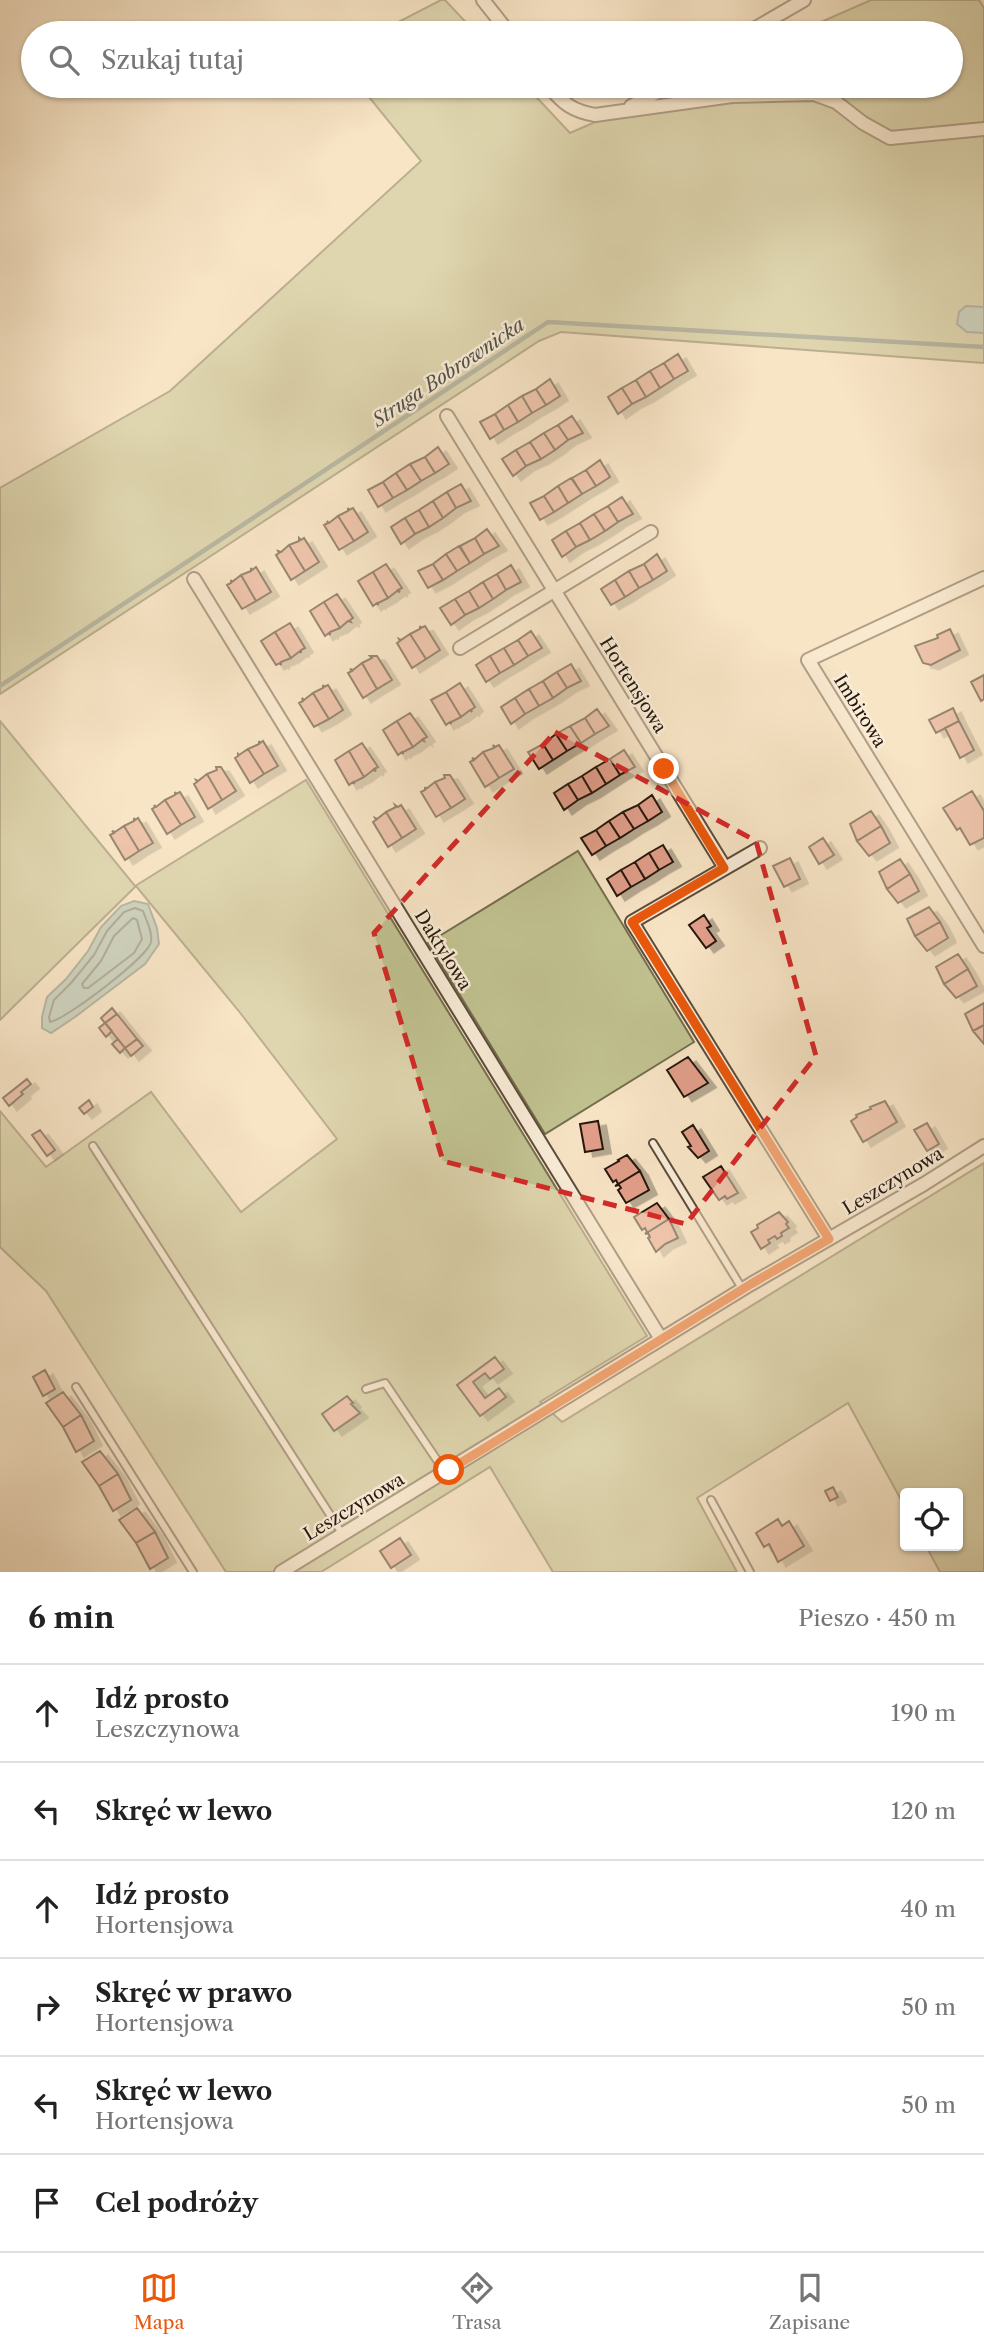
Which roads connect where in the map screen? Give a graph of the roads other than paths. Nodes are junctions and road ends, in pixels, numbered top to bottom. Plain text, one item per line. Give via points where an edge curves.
1 (484, 0) edge
2 (804, 0) edge
3 (500, 21) edge
4 (768, 21) edge
5 (559, 98) edge
6 (651, 98) edge
7 (718, 98) edge
8 (825, 98) edge
9 (614, 113) junction
10 (984, 128) edge
11 (447, 416) dead end
12 (651, 532) dead end
13 (984, 578) edge
14 (194, 579) dead end
15 (555, 591) junction
16 (460, 648) dead end
17 (760, 848) dead end
18 (724, 868) junction
19 (984, 946) edge
20 (653, 1143) dead end
21 (93, 1146) dead end
22 (984, 1146) edge
23 (829, 1239) junction
24 (743, 1290) junction
25 (662, 1339) junction
26 (76, 1387) dead end
27 (366, 1390) dead end
28 (445, 1472) junction
29 (711, 1500) dead end
30 (343, 1535) junction
31 (193, 1572) edge
32 (281, 1572) edge
33 (750, 1572) edge

1 - 3 street
2 - 4 street
5 - 9 street via 578,111
6 - 9 street
7 - 9 street
8 - 10 street via 890,138
11 - 15 street, Hortensjowa
12 - 15 street
13 - 19 street, Imbirowa via 808,660
14 - 25 street, Daktylowa
15 - 16 street
15 - 18 street, Hortensjowa
17 - 18 street
18 - 23 street via 632,922
20 - 24 lane
21 - 30 lane
22 - 23 street, Leszczynowa
23 - 24 street, Leszczynowa
24 - 25 street, Leszczynowa
25 - 28 street, Leszczynowa
26 - 31 lane
27 - 28 lane via 385,1383
28 - 30 street, Leszczynowa
29 - 33 lane
30 - 32 street, Leszczynowa

